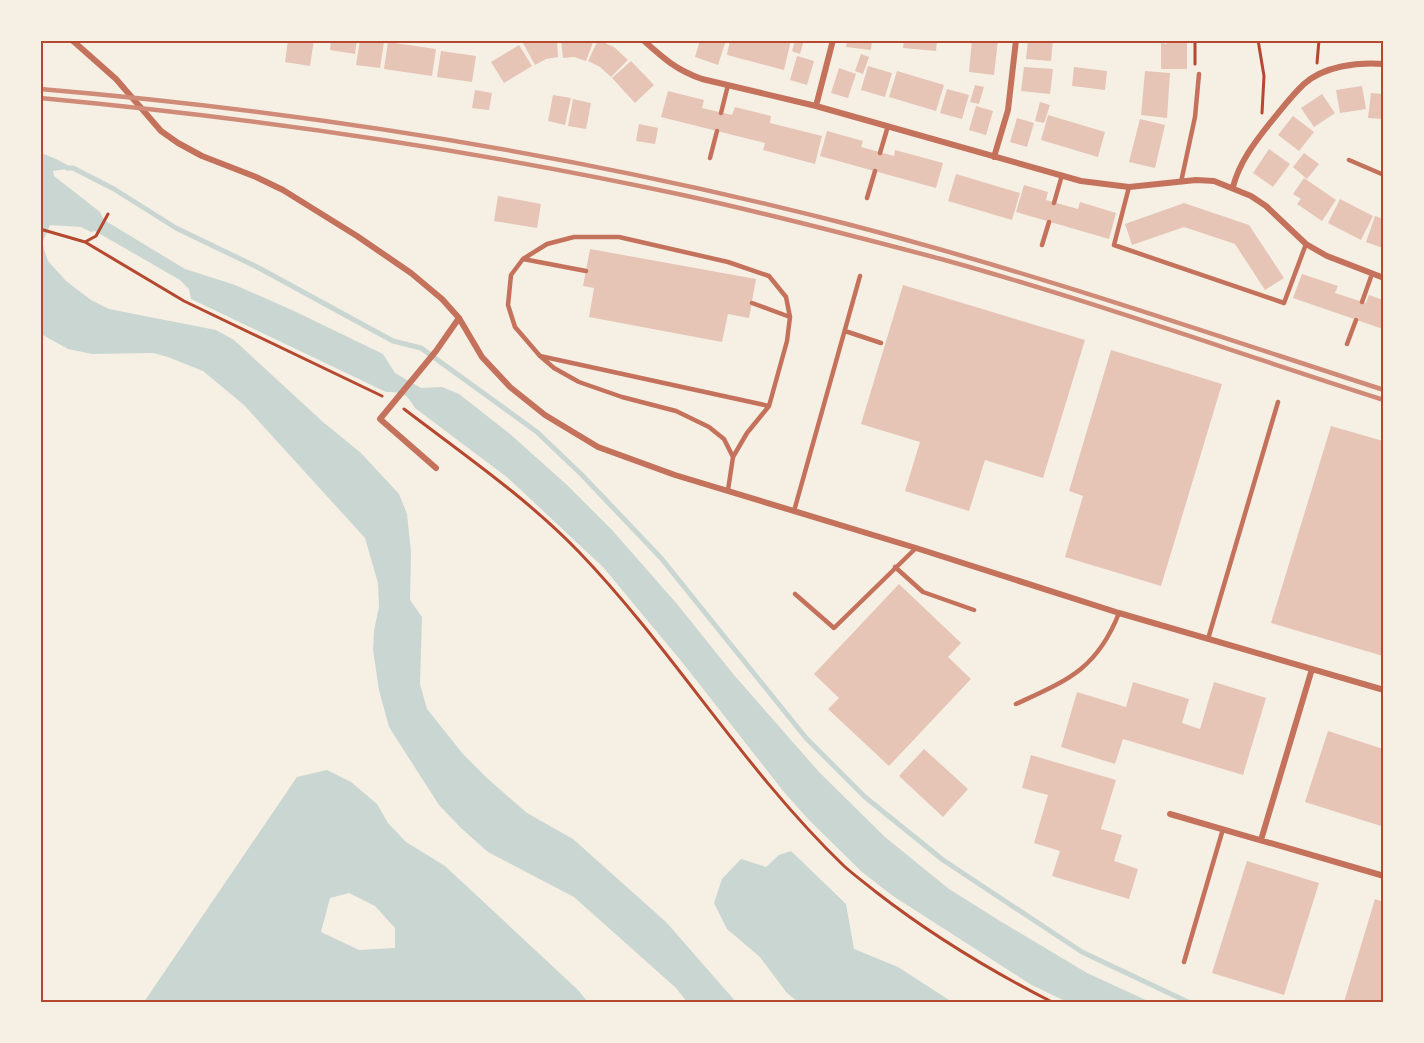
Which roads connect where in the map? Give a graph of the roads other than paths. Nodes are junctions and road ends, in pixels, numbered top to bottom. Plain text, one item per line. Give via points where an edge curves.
1 (72, 40) edge
2 (642, 40) edge
3 (833, 40) edge
4 (1016, 40) edge
5 (1383, 64) edge
6 (1199, 74) road end
7 (728, 85) junction
8 (816, 106) junction
9 (721, 112) dead end
10 (888, 126) junction
11 (717, 131) dead end
12 (880, 153) dead end
13 (994, 156) junction
14 (710, 158) dead end
15 (1349, 160) dead end
16 (875, 171) dead end
17 (1062, 175) junction
18 (1383, 175) edge
19 (1181, 182) junction
20 (1129, 187) junction
21 (1233, 187) junction
22 (867, 198) dead end
23 (1054, 203) dead end
24 (1049, 222) dead end
25 (1306, 244) junction
26 (1042, 245) dead end
27 (523, 259) junction
28 (586, 271) dead end
29 (1371, 274) junction
30 (860, 276) dead end
31 (1383, 278) edge
32 (1362, 302) dead end
33 (752, 303) dead end
34 (790, 317) junction
35 (459, 318) junction
36 (1356, 320) dead end
37 (845, 331) junction
38 (881, 343) dead end
39 (1347, 344) dead end
40 (540, 356) junction
41 (1278, 402) dead end
42 (769, 406) junction
43 (733, 456) junction
44 (436, 468) dead end
45 (728, 490) junction
46 (794, 511) junction
47 (916, 548) junction
48 (896, 567) junction
49 (795, 594) dead end
50 (974, 610) dead end
51 (1119, 613) junction
52 (1208, 639) junction
53 (1311, 669) junction
54 (1383, 690) edge
55 (1016, 704) dead end
56 (1170, 814) dead end
57 (1222, 830) junction
58 (1261, 840) junction
59 (1383, 876) edge
60 (1184, 962) dead end

1 - 35 street via 116,79 161,131 202,156 283,190 357,236 411,273
2 - 7 street via 684,73
3 - 8 street
4 - 13 street via 1008,110
5 - 21 street via 1348,65 1306,82 1260,135 1237,170
6 - 19 lane via 1195,117
7 - 8 street
7 - 9 lane
8 - 10 street
10 - 12 lane
10 - 13 street
11 - 14 lane
13 - 17 street
15 - 18 lane
16 - 22 lane
17 - 20 street
17 - 23 lane
19 - 20 street
19 - 21 street via 1214,181
20 - 25 lane via 1114,245 1284,303
21 - 25 street via 1266,206
24 - 26 lane
25 - 29 street
27 - 28 lane
27 - 34 lane via 547,244 574,237 619,237 728,261 769,276 786,297
27 - 40 lane via 511,275 508,305 514,327
29 - 31 street
29 - 32 lane
30 - 37 lane
33 - 34 lane
34 - 42 lane
35 - 44 street via 380,419
35 - 45 street via 497,374 545,415 609,451
36 - 39 lane
37 - 38 lane
37 - 46 lane
40 - 42 lane
40 - 43 lane via 579,382 676,411 709,427 724,439
41 - 52 lane
42 - 43 lane
43 - 45 lane
45 - 46 street
46 - 47 street
47 - 48 lane
47 - 51 street
48 - 49 lane via 834,628
48 - 50 lane via 923,592
51 - 52 street
51 - 55 lane via 1105,645 1085,666
52 - 53 street
53 - 54 street
53 - 58 street
56 - 57 street
57 - 58 street
57 - 60 lane
58 - 59 street

